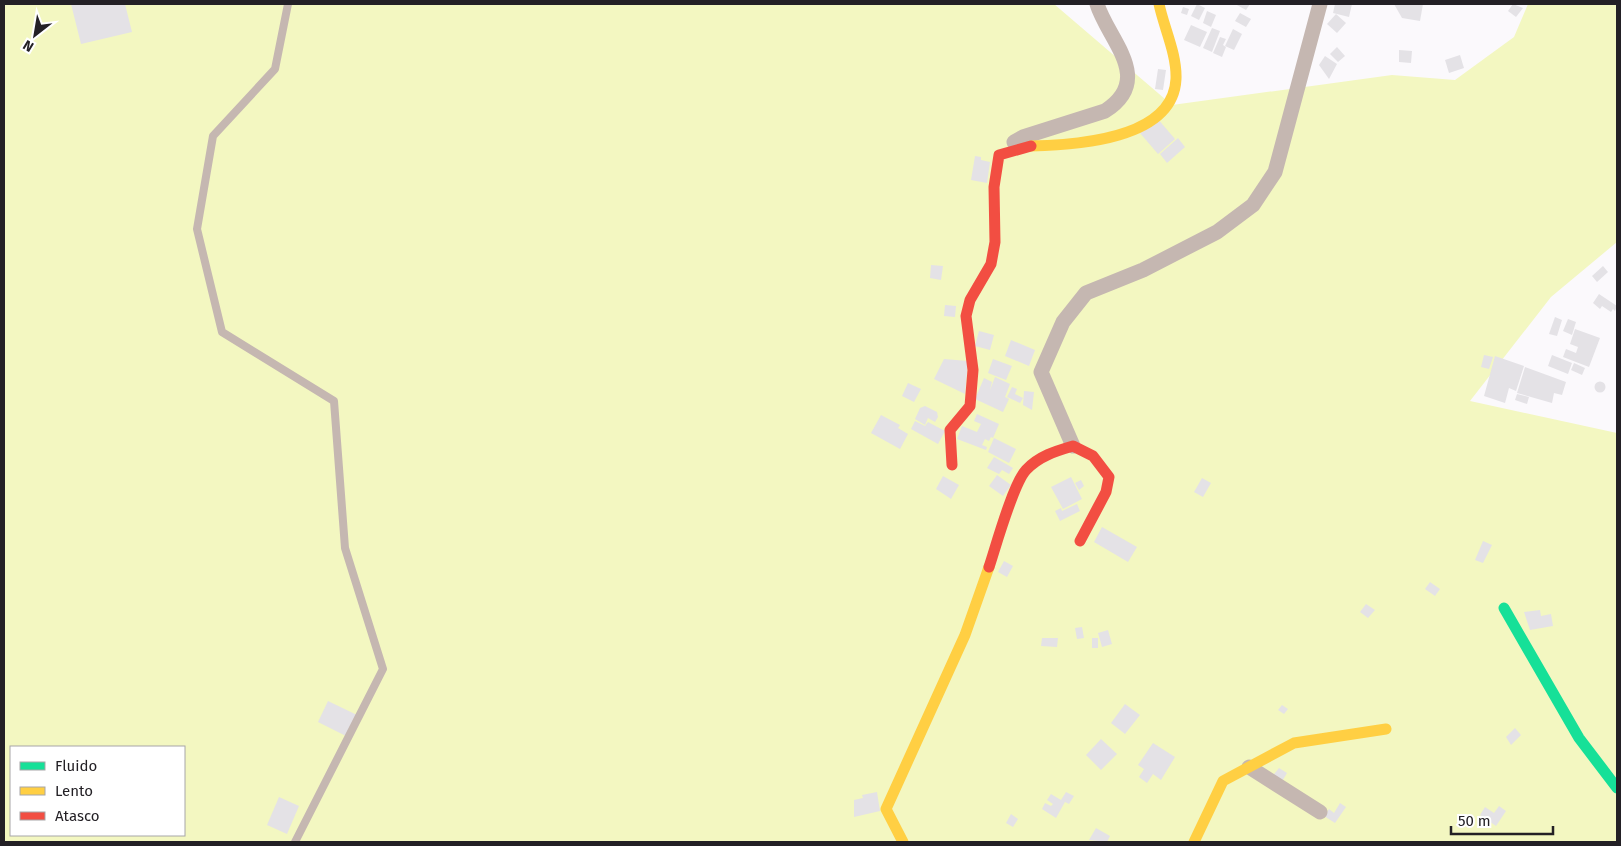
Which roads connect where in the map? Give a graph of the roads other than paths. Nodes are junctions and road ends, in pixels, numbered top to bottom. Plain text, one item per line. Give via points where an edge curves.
1 (288, 4) edge
2 (1097, 4) edge
3 (1159, 4) edge
4 (1320, 4) edge
5 (999, 155) junction
6 (1073, 446) junction
7 (952, 465) dead end
8 (1080, 541) dead end
9 (1504, 608) dead end
10 (1386, 729) dead end
11 (1249, 767) junction
12 (1617, 788) edge
13 (1320, 812) dead end
14 (295, 842) edge
15 (902, 842) edge
16 (1194, 842) edge

1 - 14 lane via 275,69 213,136 197,228 222,332 334,402 346,548 383,669
2 - 5 street via 1125,58 1128,73 1120,98 1105,111 1006,144
3 - 5 street via 1176,75 1175,88 1164,109 1118,136 1070,145 1027,146
4 - 6 street via 1275,172 1253,205 1209,236 1143,270 1086,293 1063,322 1041,372
5 - 7 street via 994,187 995,242 991,264 970,300 966,316 973,370 970,406 950,430
6 - 8 street via 1093,456 1109,477 1106,492
6 - 15 street via 1047,454 1026,471 1014,494 965,635 886,809
9 - 12 street via 1579,738
10 - 11 street via 1294,743
11 - 13 street
11 - 16 street via 1223,781

